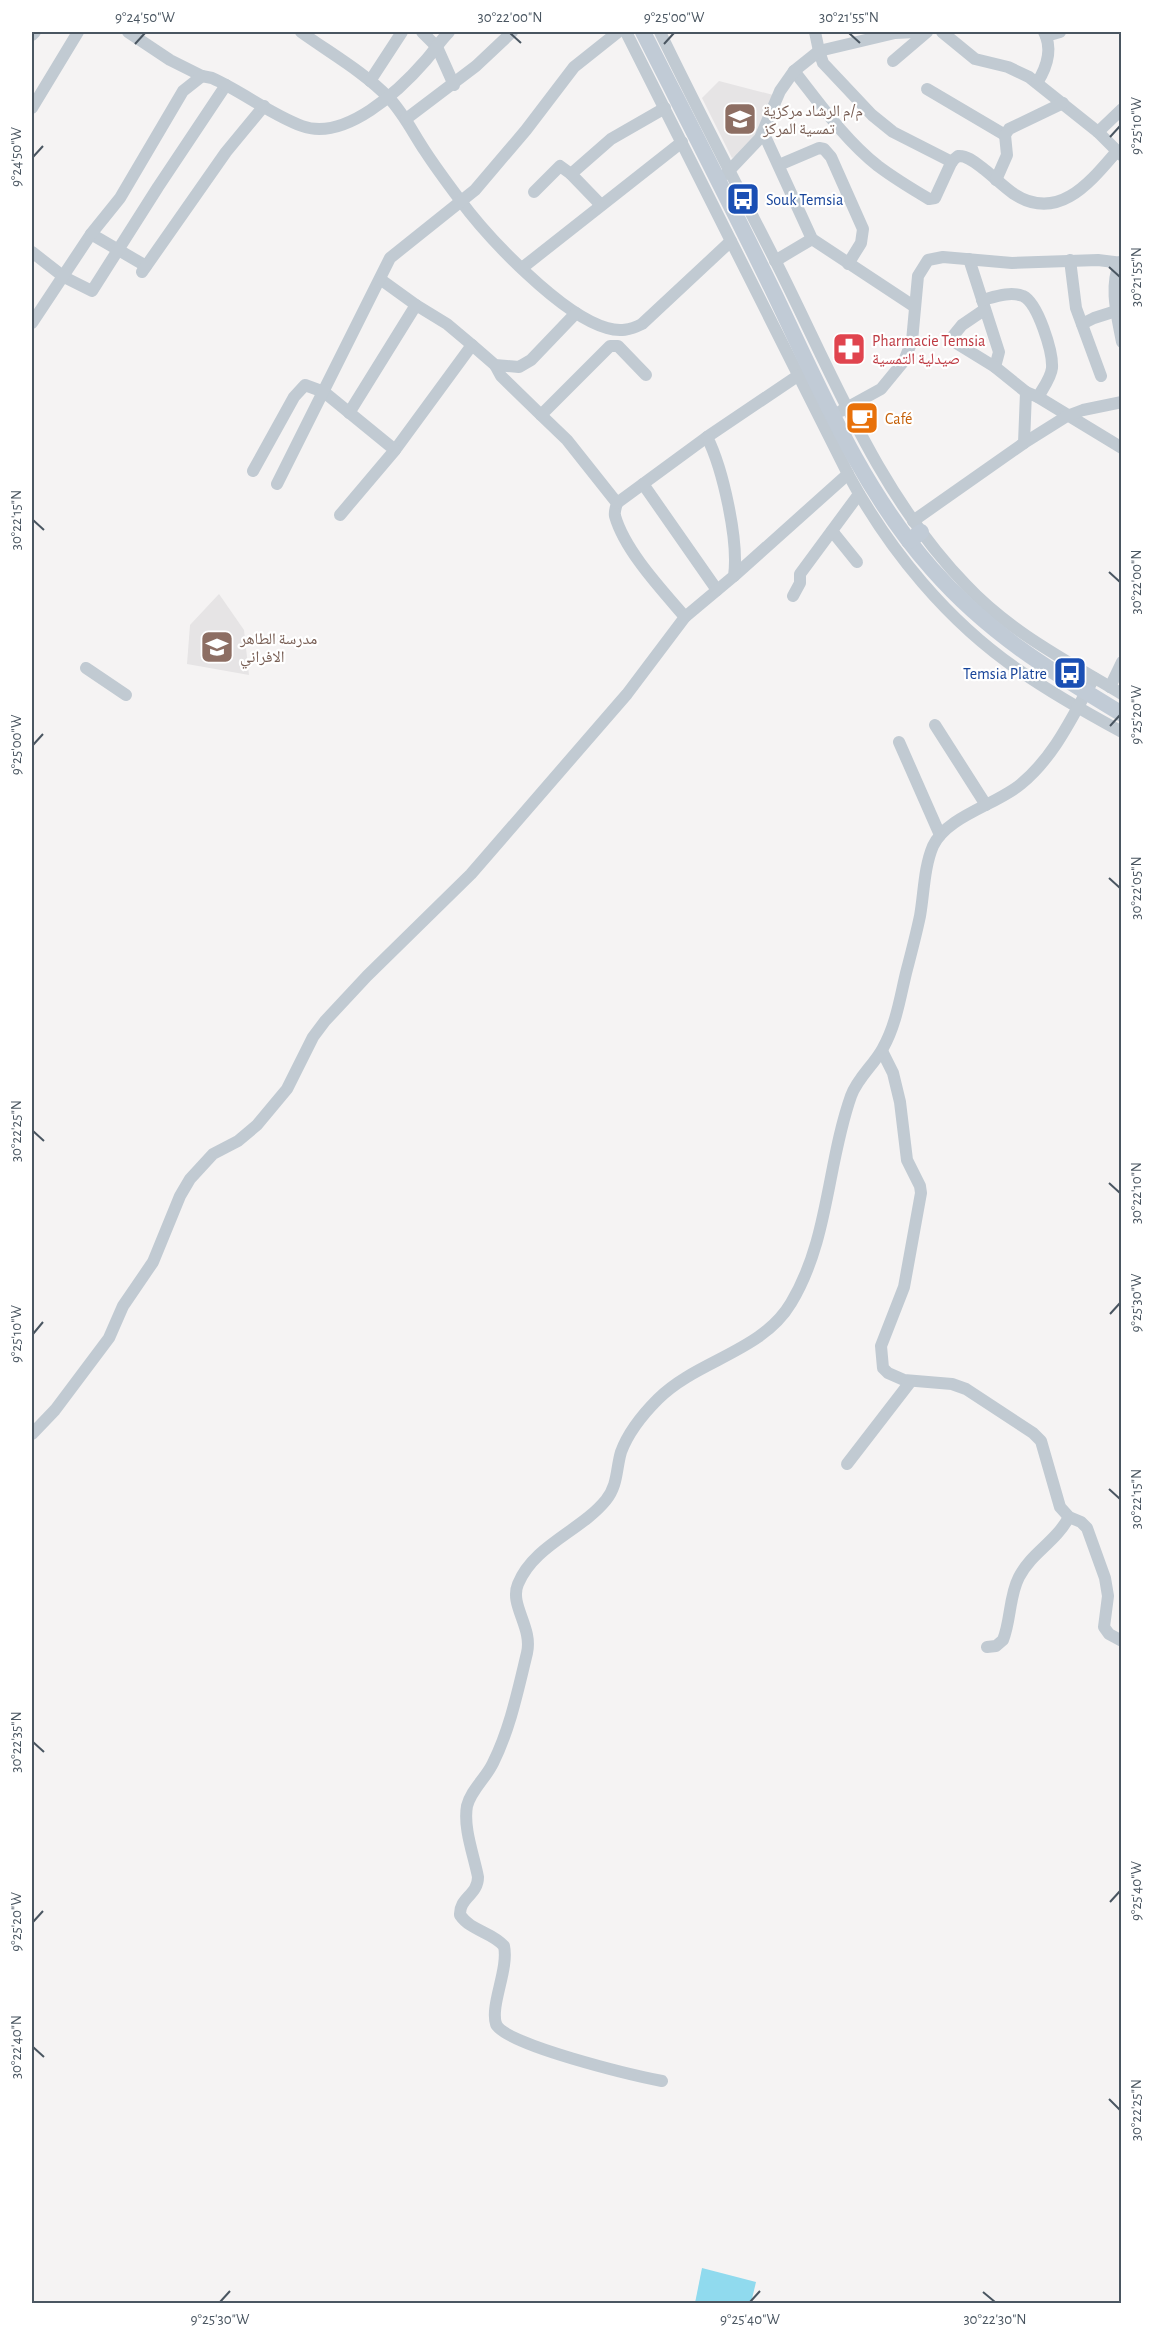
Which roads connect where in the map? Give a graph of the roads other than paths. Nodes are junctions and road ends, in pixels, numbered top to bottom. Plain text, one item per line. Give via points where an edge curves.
1 (35, 32) edge
2 (78, 32) edge
3 (128, 32) edge
4 (301, 32) edge
5 (402, 32) edge
6 (422, 32) edge
7 (449, 32) edge
8 (512, 32) edge
9 (618, 32) edge
10 (626, 32) edge
11 (644, 32) edge
12 (660, 32) edge
13 (815, 32) edge
14 (916, 32) edge
15 (927, 32) edge
16 (942, 32) edge
17 (1060, 32) edge
18 (1045, 34) edge
19 (32, 35) edge
20 (437, 46) junction
21 (819, 51) junction
22 (892, 61) dead end
23 (794, 71) junction
24 (202, 76) junction
25 (370, 81) junction
26 (1037, 83) junction
27 (226, 85) junction
28 (454, 85) junction
29 (927, 89) dead end
30 (388, 98) junction
31 (1063, 103) junction
32 (264, 106) junction
33 (32, 108) edge
34 (665, 108) junction
35 (1122, 109) edge
36 (406, 119) junction
37 (764, 132) junction
38 (1098, 132) junction
39 (1005, 135) junction
40 (688, 137) junction
41 (1119, 153) edge
42 (952, 162) junction
43 (779, 165) junction
44 (572, 174) junction
45 (724, 176) junction
46 (996, 180) junction
47 (534, 192) dead end
48 (462, 202) junction
49 (600, 204) junction
50 (91, 234) junction
51 (812, 239) junction
52 (731, 241) junction
53 (119, 249) junction
54 (32, 252) edge
55 (747, 254) junction
56 (969, 259) junction
57 (1070, 260) junction
58 (776, 261) junction
59 (1121, 262) edge
60 (848, 264) junction
61 (522, 268) junction
62 (64, 276) junction
63 (380, 279) junction
64 (416, 305) junction
65 (983, 305) junction
66 (915, 307) junction
67 (1116, 311) junction
68 (576, 313) junction
69 (32, 323) edge
70 (1082, 324) junction
71 (1122, 342) edge
72 (472, 345) junction
73 (495, 365) junction
74 (995, 367) junction
75 (804, 372) junction
76 (646, 375) dead end
77 (1101, 376) dead end
78 (324, 392) junction
79 (1026, 392) junction
80 (1038, 397) junction
81 (1122, 402) edge
82 (349, 413) junction
83 (834, 414) junction
84 (541, 415) junction
85 (1067, 416) junction
86 (707, 436) junction
87 (1024, 443) junction
88 (1122, 448) edge
89 (395, 450) junction
90 (253, 471) dead end
91 (848, 474) junction
92 (277, 484) dead end
93 (643, 484) junction
94 (859, 494) junction
95 (617, 503) junction
96 (340, 515) dead end
97 (832, 531) junction
98 (912, 540) junction
99 (857, 562) dead end
100 (734, 576) junction
101 (717, 590) junction
102 (943, 593) junction
103 (793, 596) dead end
104 (685, 617) junction
105 (1122, 662) edge
106 (86, 668) dead end
107 (1090, 685) junction
108 (1110, 687) junction
109 (1122, 694) edge
110 (126, 695) dead end
111 (1078, 707) junction
112 (1122, 714) edge
113 (935, 725) dead end
114 (1122, 732) edge
115 (899, 742) dead end
116 (987, 805) junction
117 (940, 835) junction
118 (882, 1051) junction
119 (911, 1381) junction
120 (32, 1434) edge
121 (847, 1464) dead end
122 (1069, 1517) junction
123 (1122, 1641) edge
124 (987, 1647) dead end
125 (662, 2081) dead end

1 - 19 street
2 - 33 street
3 - 24 street
4 - 25 street
5 - 25 street
6 - 20 street
7 - 20 street
8 - 28 street
9 - 48 street via 574,67 526,130
10 - 34 street
11 - 40 main road
12 - 45 street
13 - 21 street
14 - 21 street via 895,33
15 - 22 street
16 - 26 street via 975,59 1014,69
17 - 18 street
18 - 26 street via 1047,63
20 - 28 street
20 - 30 street
21 - 23 street
21 - 42 street via 828,69 882,124
23 - 37 street via 780,91
23 - 42 street via 866,155 929,199 935,198
24 - 27 street
24 - 50 street via 183,91 120,198
25 - 30 street
26 - 31 street
27 - 32 street
27 - 53 street
28 - 36 street
29 - 39 street
30 - 32 street via 350,122 323,129 302,126
30 - 36 street
31 - 38 street
31 - 39 street via 1009,129
32 - 53 street via 225,152 144,269
34 - 40 street
34 - 44 street via 611,139
35 - 38 street
36 - 48 street
37 - 43 street
37 - 45 street
38 - 41 street
39 - 46 street via 1007,155
40 - 45 main road
40 - 49 street
40 - 52 street
41 - 46 street via 1076,195 1058,201 1024,199
42 - 46 street via 964,156
43 - 51 street
43 - 60 street via 819,148 831,157 863,229 861,243
44 - 47 street via 560,166
44 - 49 street
45 - 55 main road
45 - 58 street
48 - 61 street
48 - 63 street via 390,258
49 - 61 street
50 - 53 street
50 - 62 street
51 - 58 street
51 - 60 street
52 - 55 street
52 - 68 street via 651,317 631,329 608,328
53 - 62 street via 92,291
54 - 62 street
55 - 75 main road
56 - 57 street
56 - 65 street
56 - 66 street via 937,257 925,262 918,276
57 - 59 street
57 - 70 street via 1072,293
58 - 83 street via 824,363
59 - 67 street via 1114,276
60 - 66 street
61 - 68 street
62 - 69 street
63 - 64 street
63 - 78 street
64 - 72 street
64 - 82 street
65 - 74 street via 999,352
65 - 74 street via 953,336 956,343
65 - 80 street via 1002,295 1022,296 1036,312 1049,347 1052,369
66 - 83 street via 912,341 897,373 881,389
67 - 70 street
67 - 71 street
68 - 73 street via 524,366
70 - 77 street
72 - 73 street
72 - 89 street
73 - 84 street via 501,376
74 - 79 street
75 - 83 main road
75 - 86 street
76 - 84 street via 618,346 610,346
78 - 82 street
78 - 90 street via 305,385 297,392
78 - 92 street
79 - 80 street
79 - 87 street
80 - 85 street
81 - 85 street
82 - 89 street
83 - 91 street
83 - 98 main road via 875,490
84 - 95 street via 567,440
85 - 87 street
85 - 88 street
86 - 93 street
86 - 100 street via 730,515
87 - 98 street
89 - 96 street
91 - 94 street
91 - 100 street
93 - 95 street
93 - 101 street
94 - 97 street
94 - 98 street
95 - 104 street via 614,514 628,543
97 - 99 street
97 - 103 street via 800,574 800,584
98 - 102 main road
98 - 107 street via 989,607
100 - 101 street
101 - 104 street
102 - 107 main road via 1029,657
102 - 111 street via 970,631 1018,670
104 - 120 street via 627,694 471,874 318,1030 287,1089 272,1108 238,1141 213,1154 189,1179 153,1263 123,1306 109,1338
105 - 108 street
106 - 110 street
107 - 108 street
107 - 111 street
107 - 112 main road
108 - 109 street
111 - 114 street
111 - 116 street via 1056,745 1032,774
113 - 116 street
115 - 117 street
116 - 117 street
117 - 118 street via 932,849 918,924 894,1020
118 - 119 street via 893,1073 907,1160 921,1193 904,1287 880,1355 888,1373
118 - 125 street via 852,1093 820,1231 789,1306 769,1330 693,1373 657,1400 623,1447 616,1483 607,1499 540,1554 520,1580 516,1594 528,1632 528,1650 500,1748 467,1807 478,1886 460,1912 470,1925 504,1946 498,2027 536,2047 613,2071
119 - 121 street
119 - 122 street via 966,1389 1037,1437 1045,1450 1060,1507
122 - 123 street via 1081,1522 1089,1533 1107,1584 1104,1627
122 - 124 street via 1059,1534 1022,1572 1003,1640

